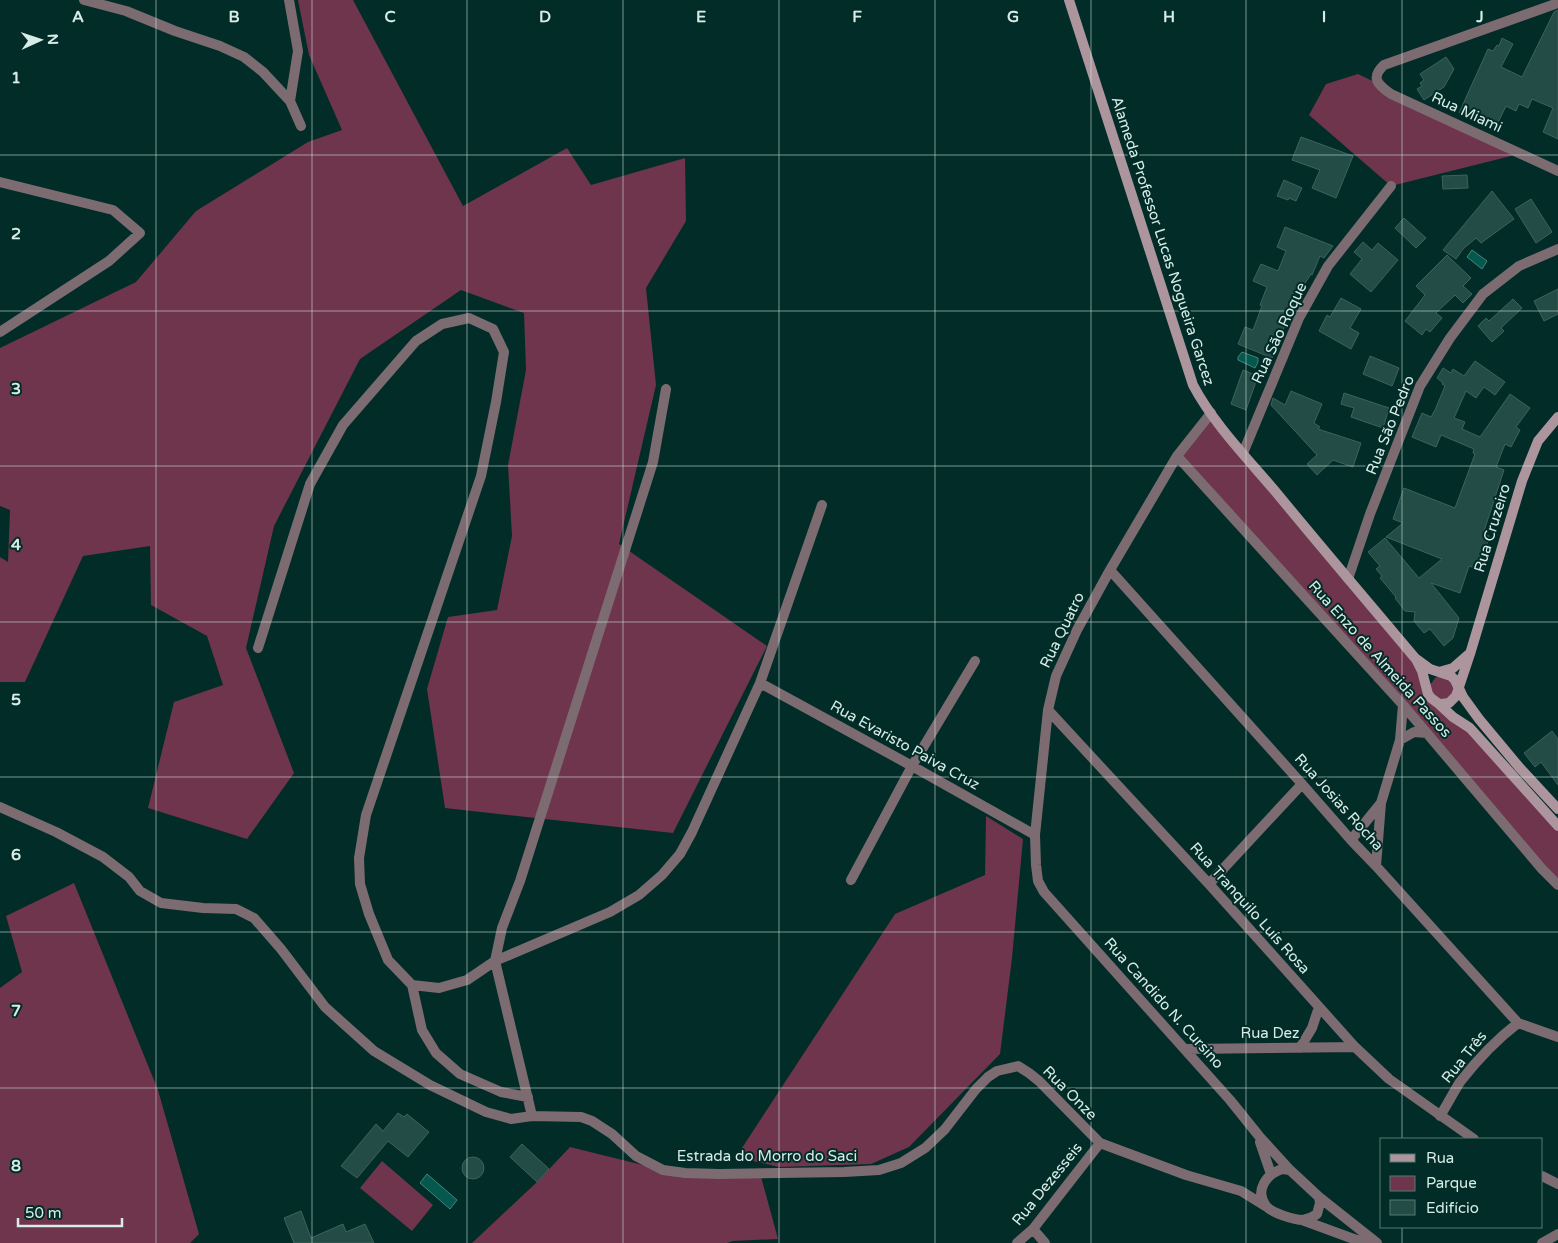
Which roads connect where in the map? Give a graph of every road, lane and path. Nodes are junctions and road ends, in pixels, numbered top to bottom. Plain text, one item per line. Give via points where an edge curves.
1 (84, 0) edge
2 (289, 0) edge
3 (1068, 0) edge
4 (1556, 5) edge
5 (290, 101) junction
6 (301, 126) dead end
7 (1558, 171) edge
8 (0, 182) edge
9 (1391, 186) dead end
10 (1558, 249) edge
11 (0, 332) edge
12 (666, 389) dead end
13 (1211, 413) junction
14 (1558, 418) edge
15 (1243, 453) junction
16 (1176, 456) junction
17 (822, 505) dead end
18 (1110, 570) junction
19 (1348, 579) junction
20 (258, 648) dead end
21 (1470, 654) junction
22 (1415, 658) junction
23 (975, 661) dead end
24 (1439, 672) junction
25 (760, 683) junction
26 (1459, 688) junction
27 (1427, 689) junction
28 (1439, 704) junction
29 (1402, 705) junction
30 (1048, 710) junction
31 (1426, 733) junction
32 (1400, 740) junction
33 (912, 766) junction
34 (1302, 784) junction
35 (1381, 803) junction
36 (0, 807) edge
37 (1558, 809) edge
38 (1558, 826) edge
39 (1035, 835) junction
40 (1351, 840) junction
41 (1376, 866) junction
42 (851, 880) dead end
43 (1209, 884) junction
44 (1558, 885) edge
45 (1044, 892) joint
46 (495, 961) junction
47 (412, 985) junction
48 (1319, 1007) junction
49 (1518, 1023) junction
50 (1558, 1037) edge
51 (1355, 1047) junction
52 (1185, 1048) junction
53 (1300, 1048) junction
54 (1018, 1066) joint
55 (528, 1097) junction
56 (532, 1116) junction
57 (1440, 1116) junction
58 (1259, 1136) junction
59 (1473, 1138) edge
60 (1100, 1143) junction
61 (1290, 1170) junction
62 (1271, 1174) junction
63 (1543, 1176) edge
64 (1264, 1183) junction
65 (1558, 1184) edge
66 (1241, 1191) junction
67 (1318, 1197) junction
68 (1267, 1207) junction
69 (1301, 1220) junction
70 (1033, 1229) junction
71 (1558, 1234) edge
72 (1017, 1243) edge
73 (1045, 1243) edge
74 (1367, 1243) edge
75 (1377, 1243) edge
76 (1542, 1243) edge

1 - 5 street via 126,11 244,57
2 - 5 street via 298,51
3 - 13 main road, Alameda Professor Lucas Nogueira Garcez via 1193,385
4 - 7 street, Rua Miami via 1384,65 1378,70 1377,80 1379,86 1391,94
5 - 6 street
8 - 11 street via 113,210 140,234 109,261
9 - 15 street, Rua São Roque via 1328,266 1299,318
10 - 19 street, Rua São Pedro via 1519,266 1483,294 1450,338 1420,386
12 - 46 street via 653,462 502,928
13 - 15 main road, Alameda Professor Lucas Nogueira Garcez
13 - 16 street, Rua Quatro
14 - 21 main road, Rua Cruzeiro via 1538,441 1522,481
15 - 19 main road, Alameda Professor Lucas Nogueira Garcez
16 - 18 street, Rua Quatro
16 - 29 street, Rua Enzo de Almeida Passos
17 - 25 street
18 - 30 street, Rua Quatro via 1076,630 1056,676
18 - 34 street, Rua Josias Rocha
19 - 22 main road, Alameda Professor Lucas Nogueira Garcez
20 - 47 street via 310,484 343,425 416,341 442,324 469,318 493,329 504,352 481,476 366,815 359,858 360,884 388,960
21 - 24 main road via 1453,668
21 - 26 main road, Rua Cruzeiro
22 - 24 main road, Alameda Professor Lucas Nogueira Garcez
22 - 27 main road, Alameda Professor Lucas Nogueira Garcez
23 - 33 street
24 - 26 main road, Alameda Professor Lucas Nogueira Garcez via 1451,676
24 - 27 main road via 1429,678
25 - 33 street, Rua Evaristo Paiva Cruz
25 - 46 street via 692,832 680,854 662,875 639,895 610,912
26 - 28 main road via 1452,701
26 - 37 main road, Alameda Professor Lucas Nogueira Garcez via 1479,719
27 - 28 main road, Alameda Professor Lucas Nogueira Garcez
28 - 38 main road, Alameda Professor Lucas Nogueira Garcez via 1470,728
29 - 31 street, Rua Enzo de Almeida Passos
29 - 32 street
30 - 39 street, Rua Quatro
30 - 43 street, Rua Tranquilo Luís Rosa
31 - 32 street via 1414,732
31 - 44 street, Rua Enzo de Almeida Passos
32 - 35 street
33 - 39 street, Rua Evaristo Paiva Cruz
33 - 42 street
34 - 40 street, Rua Josias Rocha
34 - 43 street
35 - 40 street
35 - 41 street
36 - 56 street, Estrada do Morro do Saci via 103,856 140,891 161,902 236,910 254,918 325,1007 374,1051 430,1085 486,1112 511,1119
39 - 45 street, Rua Quatro via 1038,881
40 - 41 street, Rua Josias Rocha
41 - 49 street, Rua Josias Rocha
43 - 48 street, Rua Tranquilo Luís Rosa
45 - 52 street, Rua Candido N. Cursino
46 - 47 street via 467,980 439,988
46 - 55 street
47 - 55 street via 422,1030 436,1053 460,1074 501,1092
48 - 51 street, Rua Tranquilo Luís Rosa
48 - 53 street
49 - 50 street, Rua Josias Rocha
49 - 57 street, Rua Três via 1486,1052 1460,1083
51 - 53 street, Rua Dez
51 - 57 street, Rua Tranquilo Luís Rosa via 1389,1079
52 - 53 street, Rua Dez
52 - 58 street, Rua Candido N. Cursino
54 - 56 street, Estrada do Morro do Saci via 997,1071 988,1077 925,1148 901,1164 878,1170 719,1174 663,1170 636,1156 592,1121 581,1117
54 - 60 street, Rua Onze via 1039,1081
55 - 56 street
57 - 59 street, Rua Tranquilo Luís Rosa
58 - 61 street, Rua Candido N. Cursino
58 - 62 street, Rua Candido N. Cursino
60 - 66 street via 1186,1175
60 - 70 street, Rua Dezesseis
61 - 62 street via 1282,1169
61 - 67 street
62 - 64 street
63 - 65 street
64 - 66 street
64 - 68 street via 1262,1192
66 - 68 street
67 - 69 street via 1317,1214
67 - 75 street
68 - 69 street
69 - 74 street
70 - 72 street, Rua Dezesseis
70 - 73 street
71 - 76 street

